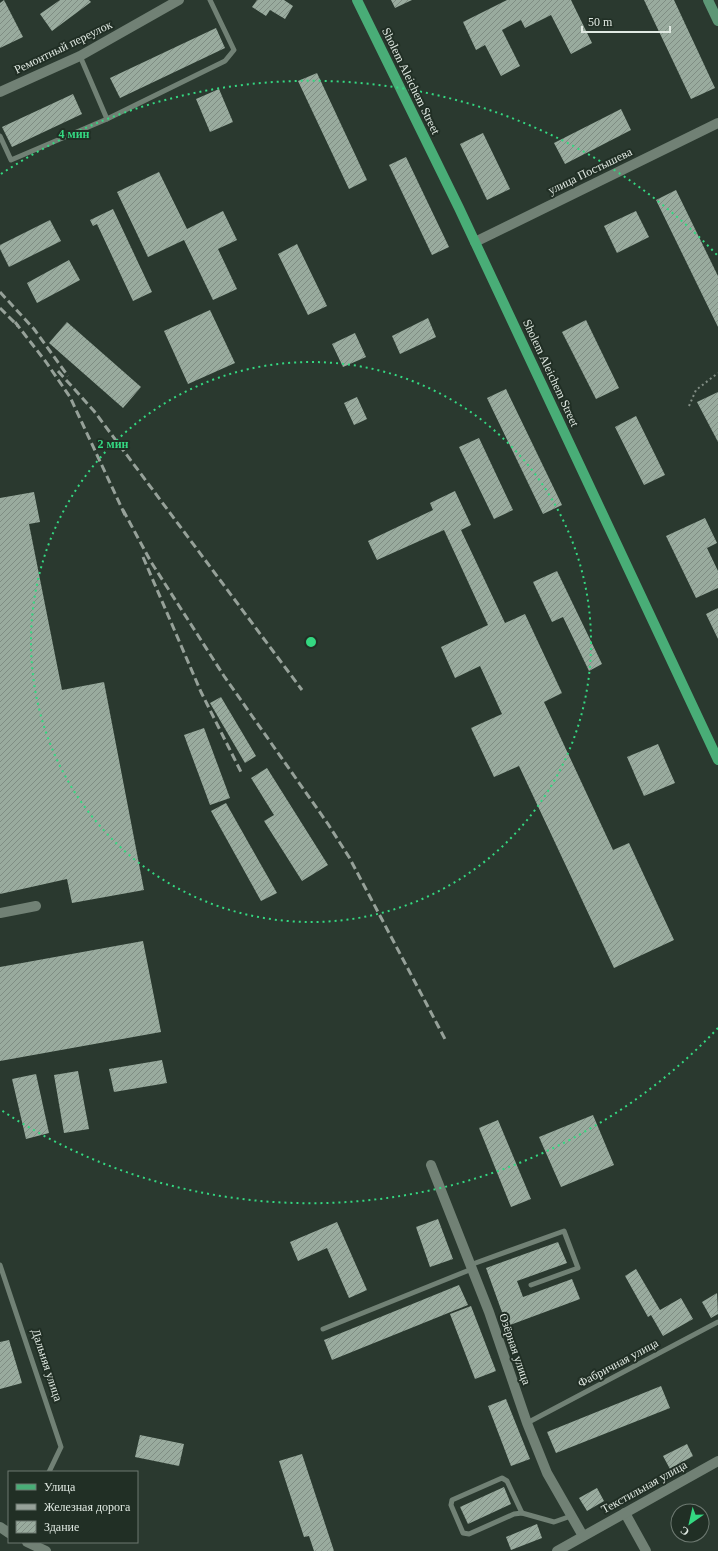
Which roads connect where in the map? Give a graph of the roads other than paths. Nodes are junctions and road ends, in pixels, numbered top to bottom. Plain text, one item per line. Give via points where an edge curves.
1 (180, 0) edge
2 (210, 0) edge
3 (357, 0) edge
4 (708, 0) edge
5 (718, 21) edge
6 (80, 56) junction
7 (0, 92) edge
8 (107, 119) junction
9 (718, 123) edge
10 (0, 136) edge
11 (475, 242) junction
12 (718, 760) edge
13 (36, 906) dead end
14 (0, 913) edge
15 (431, 1165) dead end
16 (0, 1265) edge
17 (471, 1267) junction
18 (531, 1285) dead end
19 (718, 1322) edge
20 (323, 1328) dead end
21 (527, 1423) junction
22 (718, 1461) edge
23 (49, 1471) edge
24 (522, 1513) junction
25 (625, 1513) junction
26 (571, 1516) junction
27 (583, 1536) junction
28 (29, 1543) edge
29 (46, 1551) edge
30 (557, 1551) edge
31 (646, 1551) edge

1 - 6 street, Ремонтный переулок
2 - 8 lane via 234,50 225,61
3 - 11 main road, Sholem Aleichem Street
4 - 5 main road
6 - 7 street, Ремонтный переулок
6 - 8 lane
8 - 10 lane via 11,160
9 - 11 street, улица Постышева
11 - 12 main road, Sholem Aleichem Street
13 - 14 street
15 - 17 street, Озёрная улица
16 - 23 lane, Дальняя улица via 61,1447
17 - 18 lane via 564,1231 578,1268
17 - 20 lane
17 - 21 street, Озёрная улица
19 - 21 lane, Фабричная улица
21 - 26 street, Озёрная улица via 547,1472
22 - 25 street, Текстильная улица
24 - 24 lane via 465,1534 451,1503 454,1499 502,1478 507,1481
24 - 26 lane via 554,1522
25 - 27 street, Текстильная улица
25 - 31 street
26 - 27 street, Озёрная улица
27 - 30 street
28 - 29 street

